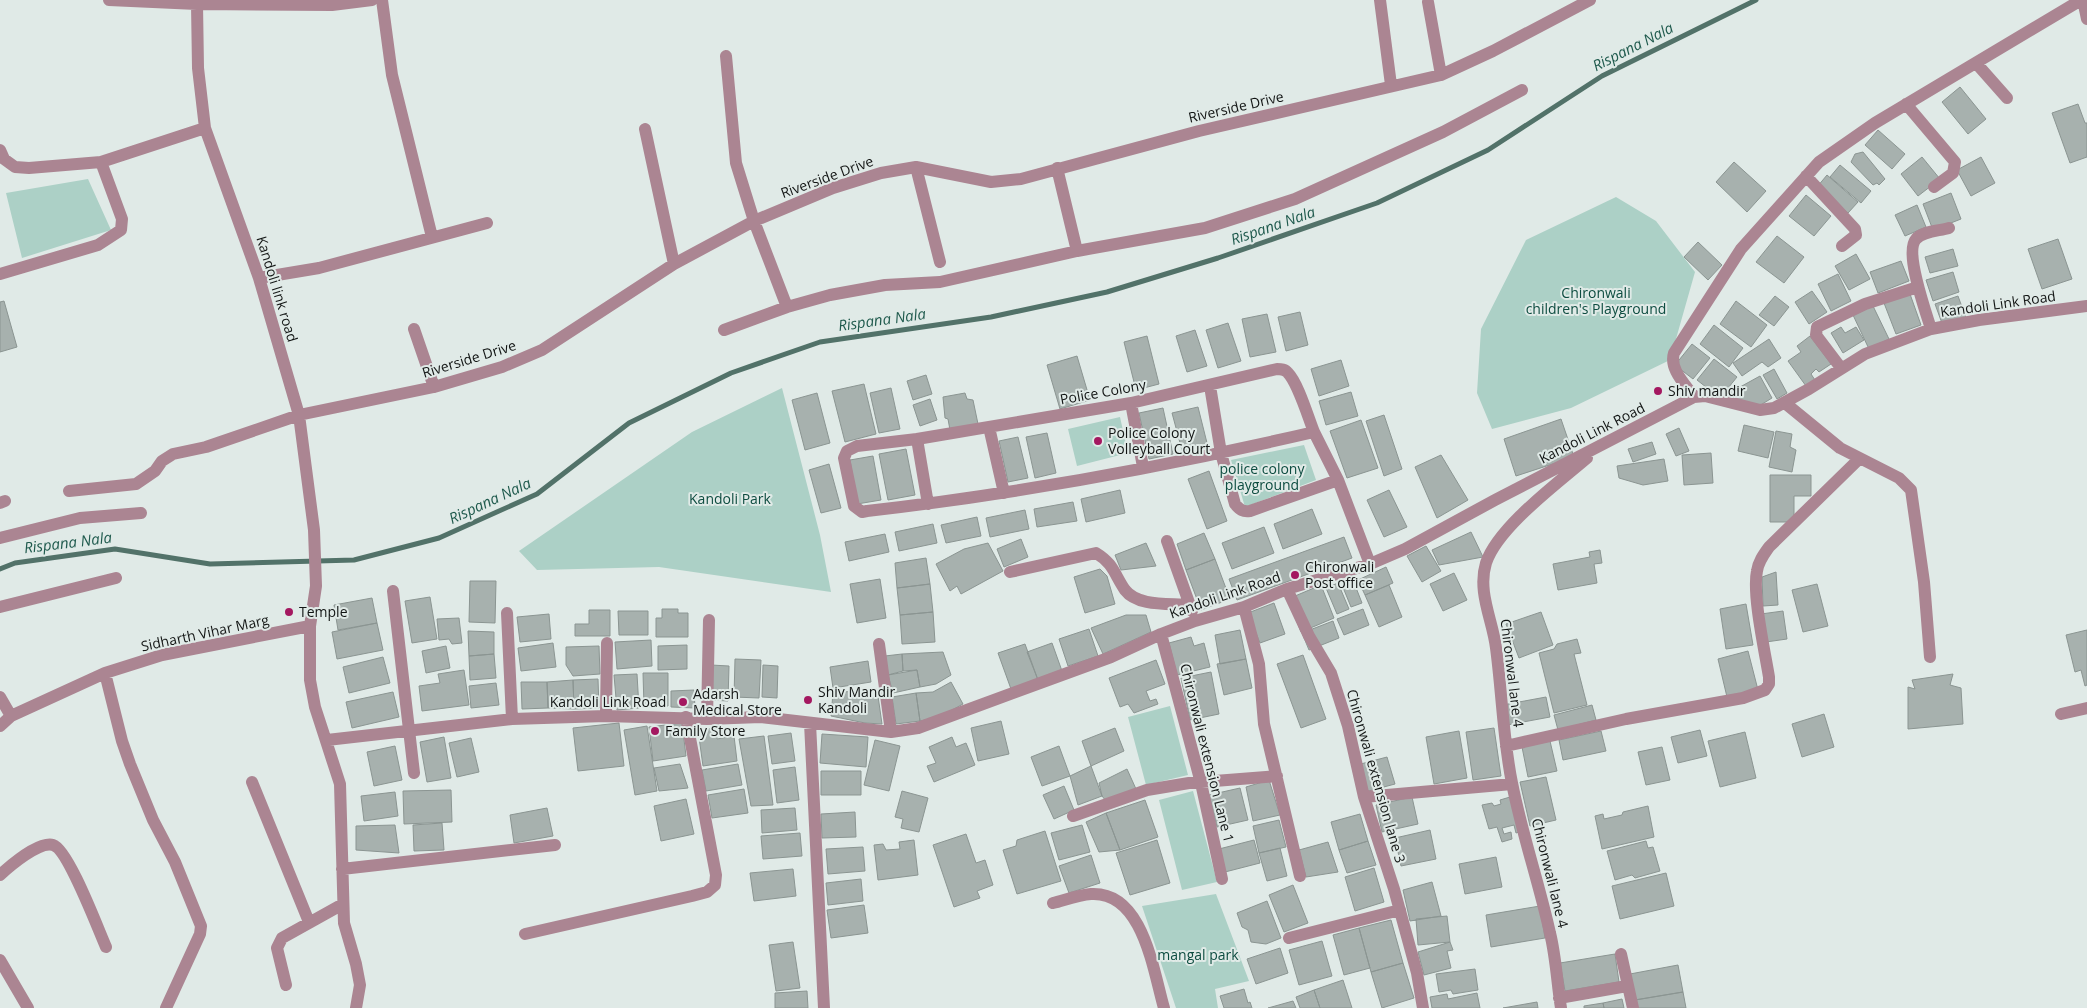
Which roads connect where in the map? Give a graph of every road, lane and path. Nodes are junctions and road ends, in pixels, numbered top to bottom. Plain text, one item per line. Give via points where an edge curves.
1 (109, 0) edge
2 (372, 0) edge
3 (382, 0) edge
4 (1380, 0) edge
5 (1590, 0) edge
6 (2082, 0) edge
7 (1428, 2) dead end
8 (330, 3) edge
9 (197, 4) junction
10 (2087, 19) edge
11 (726, 56) dead end
12 (1976, 63) junction
13 (1441, 75) junction
14 (1391, 86) junction
15 (1522, 90) dead end
16 (2007, 98) dead end
17 (1906, 104) junction
18 (205, 128) junction
19 (644, 129) dead end
20 (0, 150) edge
21 (100, 162) junction
22 (916, 167) junction
23 (1057, 168) junction
24 (1806, 176) junction
25 (1934, 187) dead end
26 (754, 221) junction
27 (487, 223) dead end
28 (1949, 228) dead end
29 (432, 237) junction
30 (1842, 246) dead end
31 (1076, 251) junction
32 (940, 262) dead end
33 (674, 264) junction
34 (0, 274) edge
35 (259, 278) junction
36 (1918, 287) junction
37 (2087, 306) edge
38 (787, 307) junction
39 (414, 329) dead end
40 (1931, 329) junction
41 (724, 330) dead end
42 (1841, 368) junction
43 (1210, 386) junction
44 (434, 387) junction
45 (1694, 397) junction
46 (1131, 403) junction
47 (1785, 403) junction
48 (299, 415) junction
49 (989, 427) junction
50 (1314, 432) junction
51 (917, 439) junction
52 (1603, 444) junction
53 (1221, 454) junction
54 (1859, 459) junction
55 (1143, 468) junction
56 (1338, 480) junction
57 (69, 492) dead end
58 (1004, 493) junction
59 (928, 504) junction
60 (141, 513) dead end
61 (0, 538) edge
62 (1167, 541) dead end
63 (1370, 564) junction
64 (1010, 572) dead end
65 (116, 578) dead end
66 (1287, 589) junction
67 (393, 591) dead end
68 (1189, 605) junction
69 (0, 607) edge
70 (1244, 607) junction
71 (506, 614) dead end
72 (709, 620) dead end
73 (1195, 621) junction
74 (310, 626) junction
75 (1161, 634) junction
76 (607, 643) dead end
77 (879, 644) dead end
78 (1930, 657) dead end
79 (105, 673) junction
80 (0, 697) edge
81 (2087, 708) edge
82 (2061, 714) dead end
83 (11, 716) junction
84 (606, 716) junction
85 (686, 717) junction
86 (512, 719) junction
87 (707, 719) junction
88 (810, 723) junction
89 (0, 726) edge
90 (408, 730) junction
91 (891, 732) junction
92 (326, 740) junction
93 (1506, 746) junction
94 (414, 773) dead end
95 (1277, 776) junction
96 (252, 782) dead end
97 (1201, 783) junction
98 (1512, 784) junction
99 (1364, 797) junction
100 (1073, 816) dead end
101 (555, 845) dead end
102 (342, 869) junction
103 (0, 875) edge
104 (1300, 876) dead end
105 (1222, 879) dead end
106 (1053, 903) dead end
107 (343, 904) junction
108 (1400, 910) junction
109 (309, 922) junction
110 (524, 934) dead end
111 (1288, 938) dead end
112 (106, 947) dead end
113 (1621, 954) dead end
114 (0, 960) edge
115 (286, 985) dead end
116 (1627, 986) junction
117 (1560, 1003) edge
118 (1420, 1007) edge
119 (28, 1008) edge
120 (166, 1008) edge
121 (356, 1008) edge
122 (824, 1008) edge
123 (1164, 1008) edge
124 (1633, 1008) edge

1 - 9 street
2 - 8 street
3 - 29 street via 392,75
4 - 14 street
5 - 13 street, Riverside Drive
6 - 10 street
6 - 12 street
7 - 13 street
8 - 9 street
9 - 18 street, Kandoli link road via 198,68
11 - 26 street via 736,163
12 - 16 street
12 - 17 street
13 - 14 street, Riverside Drive
14 - 23 street, Riverside Drive via 1199,130
15 - 31 street via 1443,132 1295,199 1205,228
17 - 24 street via 1819,162
17 - 25 street via 1955,162 1953,173
18 - 21 street
18 - 35 street, Kandoli link road
19 - 33 street
20 - 21 street via 4,159 15,167
21 - 34 street via 122,220 121,230 98,245
22 - 23 street, Riverside Drive via 991,182 1021,179
22 - 26 street, Riverside Drive via 881,173 833,188
22 - 32 street
23 - 31 street
24 - 30 street via 1855,229 1856,235
24 - 45 street via 1741,249 1674,352 1674,367
26 - 33 street, Riverside Drive
26 - 38 street
27 - 29 street
28 - 36 street via 1918,237 1914,242 1912,250
29 - 35 street via 319,268
31 - 38 street via 940,282 885,285 830,294
33 - 44 street, Riverside Drive via 542,350 502,368
35 - 48 street, Kandoli link road
36 - 40 street
36 - 42 street via 1865,304 1817,327 1816,335
37 - 40 street, Kandoli Link Road
38 - 41 street
39 - 44 street
40 - 42 street, Kandoli Link Road via 1865,354
42 - 47 street, Kandoli Link Road
43 - 46 street, Police Colony
43 - 50 street, Police Colony via 1283,369 1293,380
43 - 53 street
44 - 48 street, Riverside Drive
45 - 47 street, Kandoli Link Road via 1705,396 1760,410
45 - 52 street, Kandoli Link Road
46 - 49 street, Police Colony
46 - 55 street
47 - 54 street via 1828,439
48 - 57 street, Riverside Drive via 206,447 173,454 136,484
48 - 74 street, Kandoli link road via 314,530 316,586
49 - 51 street, Police Colony
49 - 58 street
50 - 53 street
50 - 56 street
51 - 59 street
51 - 59 street, Police Colony via 857,446 847,451 844,458 854,506 858,510
52 - 63 street, Kandoli Link Road via 1406,549
52 - 93 street, Chironwal lane 4 via 1530,507 1495,546 1486,564 1483,586 1496,646
53 - 55 street
53 - 56 street via 1235,504 1244,512
54 - 78 street via 1899,478 1911,490 1924,582
54 - 93 street via 1769,546 1756,571 1756,595 1769,677 1765,690 1744,698
55 - 58 street
56 - 63 street
58 - 59 street
60 - 61 street via 80,518
62 - 68 street
63 - 66 street, Kandoli Link Road
64 - 68 street via 1096,553 1111,564 1133,597 1148,602
65 - 69 street
66 - 70 street, Kandoli Link Road
66 - 99 street, Chironwali extension lane 3 via 1331,672 1348,726
67 - 90 street
68 - 73 street
70 - 73 street, Kandoli Link Road
70 - 95 street via 1259,664 1264,724
71 - 86 street
72 - 87 street
73 - 75 street, Kandoli Link Road
74 - 79 street, Sidharth Vihar Marg via 162,655
74 - 92 street via 310,680
75 - 91 street, Kandoli Link Road via 1084,668 918,728
75 - 97 street, Chironwali extension Lane 1
76 - 84 street
77 - 91 street
79 - 83 street, Sidharth Vihar Marg
79 - 120 street via 130,764 201,926
80 - 83 street
81 - 82 street
83 - 89 street, Sidharth Vihar Marg
84 - 85 street, Kandoli Link Road
84 - 86 street, Kandoli Link Road
85 - 87 street, Kandoli Link Road
85 - 110 street via 716,875 715,885 707,892 692,896
86 - 90 street, Kandoli Link Road
87 - 88 street, Kandoli Link Road via 761,718
88 - 91 street, Kandoli Link Road
88 - 122 street
90 - 92 street, Kandoli Link Road
90 - 94 street
92 - 102 street via 340,784
93 - 98 street, Chironwali lane 4
95 - 97 street
95 - 104 street
96 - 109 street
97 - 100 street via 1147,790
97 - 105 street, Chironwali extension Lane 1
98 - 99 street
98 - 117 street, Chironwali lane 4 via 1551,935
99 - 108 street, Chironwali extension lane 3
101 - 102 street
102 - 107 street
103 - 112 street via 43,845 54,845 60,849
106 - 123 street via 1090,894 1114,898 1124,906 1134,916 1146,944
107 - 109 street
107 - 121 street via 344,923 360,985
108 - 111 street
108 - 118 street, Chironwali extension lane 3 via 1417,973
109 - 115 street via 282,938 277,948
113 - 116 street
114 - 119 street
116 - 117 street
116 - 124 street

